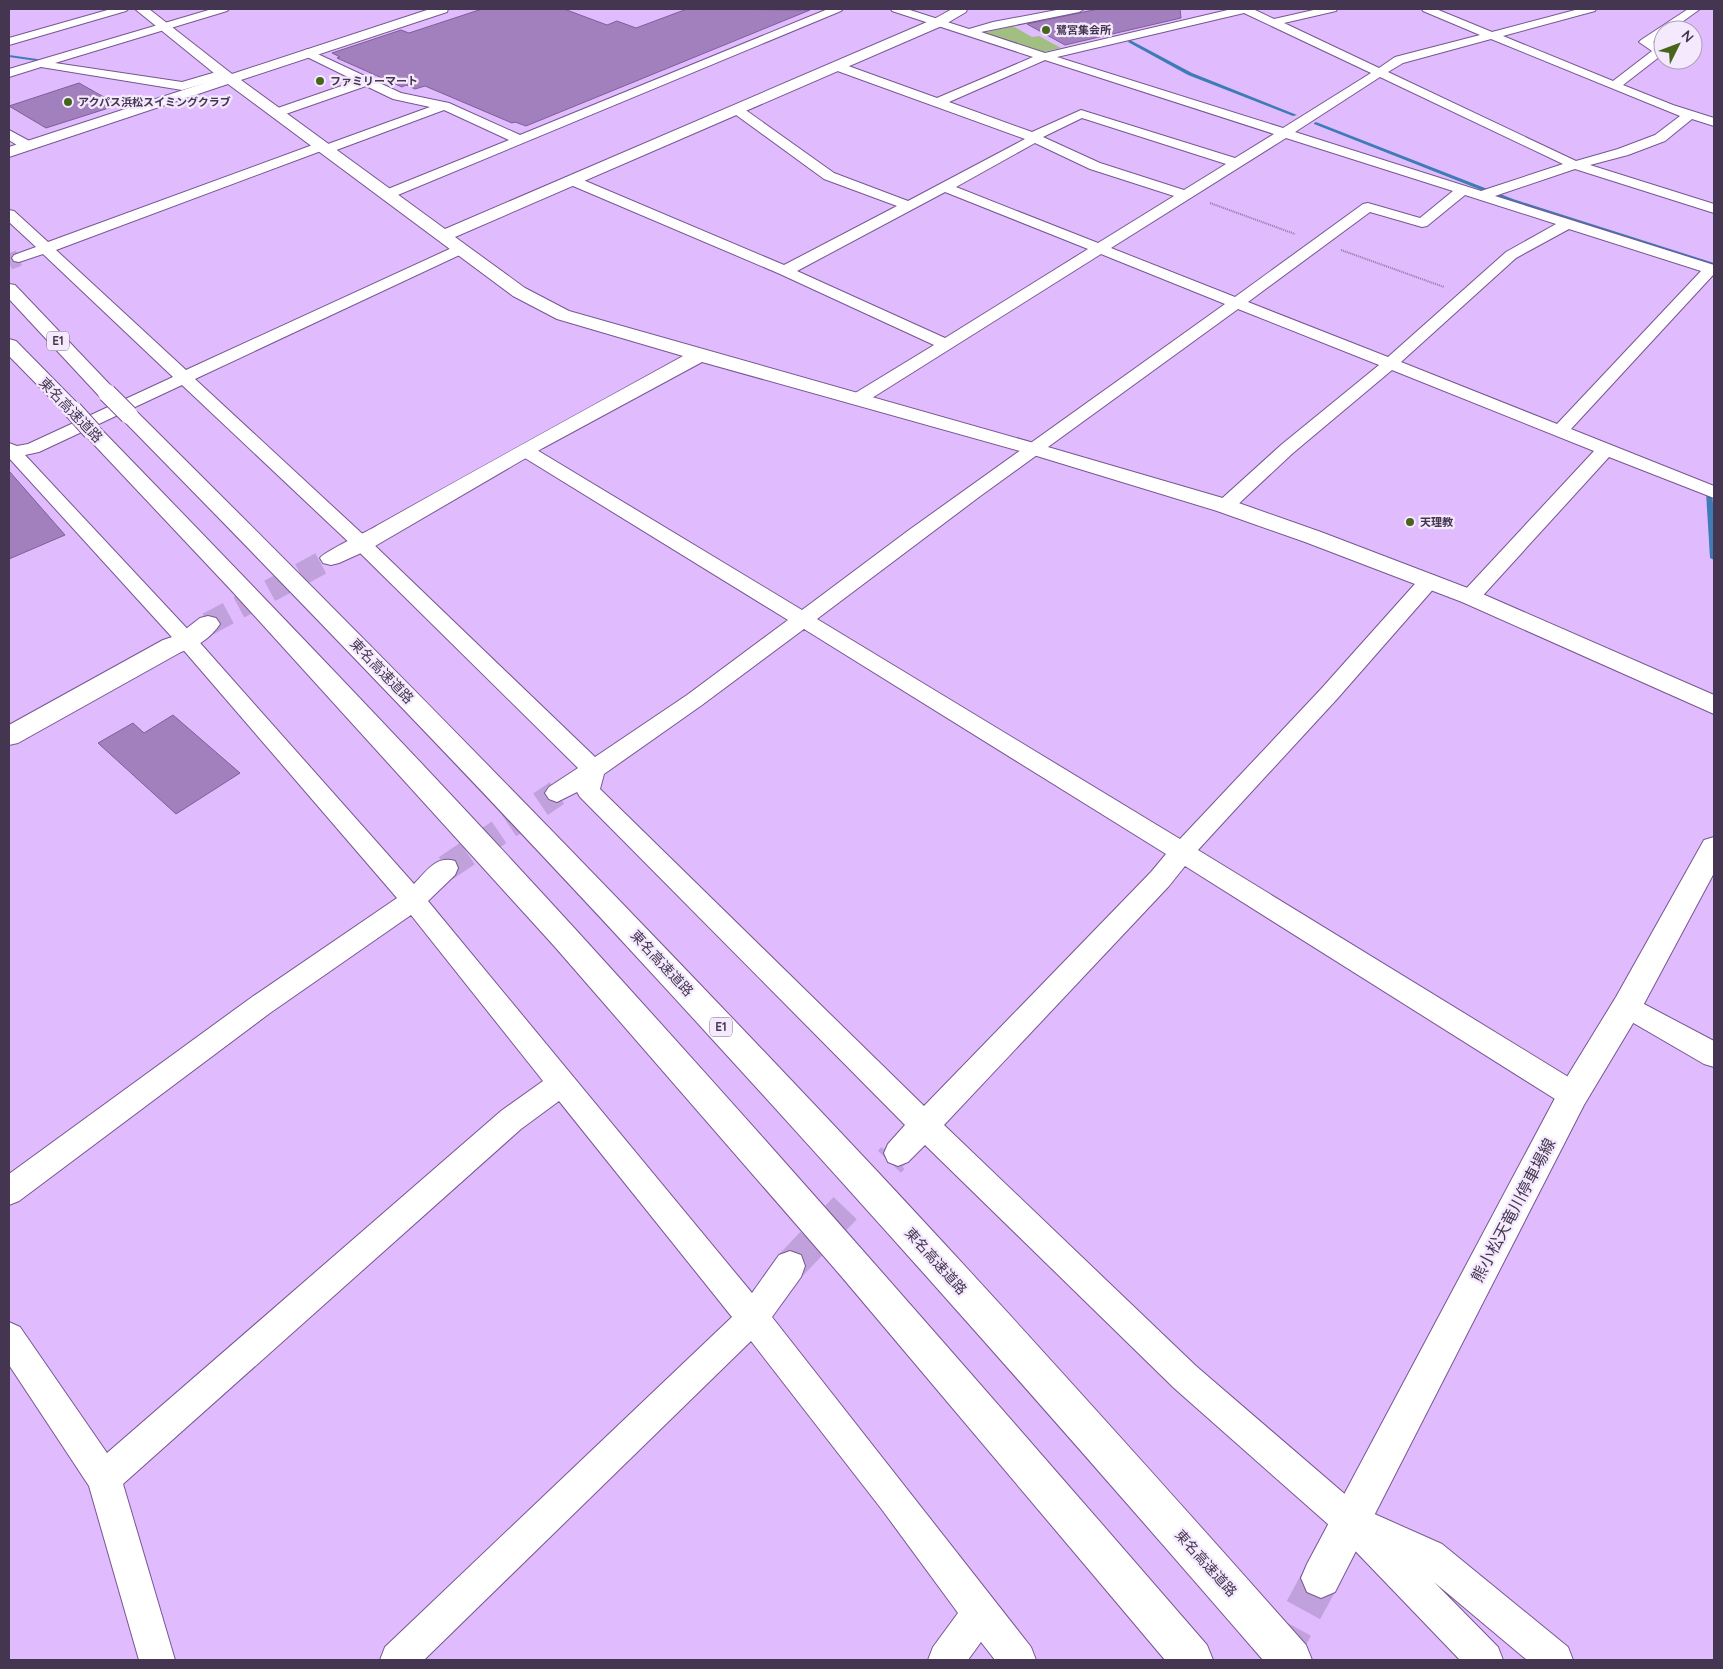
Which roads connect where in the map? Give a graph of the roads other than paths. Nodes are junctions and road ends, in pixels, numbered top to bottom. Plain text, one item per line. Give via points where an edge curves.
1 (122, 9) edge
2 (141, 9) edge
3 (223, 9) edge
4 (442, 9) edge
5 (837, 9) edge
6 (896, 9) edge
7 (961, 9) edge
8 (1079, 9) edge
9 (1245, 9) edge
10 (1332, 9) edge
11 (1427, 9) edge
12 (1591, 9) edge
13 (1700, 10) edge
14 (1682, 20) edge
15 (939, 22) junction
16 (1274, 22) junction
17 (163, 26) junction
18 (970, 32) junction
19 (1491, 34) junction
20 (1653, 37) edge
21 (9, 42) edge
22 (1653, 47) edge
23 (307, 53) junction
24 (1045, 56) junction
25 (1653, 56) edge
26 (9, 59) edge
27 (40, 64) junction
28 (836, 66) junction
29 (1380, 72) junction
30 (9, 73) edge
31 (226, 76) junction
32 (366, 82) junction
33 (1614, 86) junction
34 (939, 102) junction
35 (445, 106) junction
36 (736, 109) junction
37 (276, 113) junction
38 (1689, 116) junction
39 (1714, 122) edge
40 (1285, 133) junction
41 (9, 134) edge
42 (1033, 137) junction
43 (518, 139) junction
44 (28, 146) junction
45 (324, 148) junction
46 (9, 152) edge
47 (1236, 163) junction
48 (1575, 165) junction
49 (571, 180) junction
50 (944, 187) junction
51 (1476, 193) junction
52 (388, 194) junction
53 (1185, 195) junction
54 (908, 206) junction
55 (1714, 209) edge
56 (9, 214) edge
57 (1567, 224) junction
58 (443, 236) junction
59 (44, 248) junction
60 (461, 249) junction
61 (1099, 250) junction
62 (19, 258) tunnel mouth
63 (1713, 270) edge
64 (785, 271) junction
65 (9, 289) edge
66 (1237, 304) junction
67 (945, 344) junction
68 (9, 345) edge
69 (698, 356) junction
70 (1390, 364) junction
71 (184, 379) junction
72 (858, 399) junction
73 (1561, 430) junction
74 (1034, 449) junction
75 (526, 450) junction
76 (1605, 450) junction
77 (10, 451) edge
78 (1714, 492) edge
79 (1225, 506) junction
80 (362, 544) junction
81 (331, 558) tunnel mouth
82 (1429, 581) junction
83 (1470, 596) junction
84 (803, 620) junction
85 (208, 624) tunnel mouth
86 (187, 641) junction
87 (1714, 705) edge
88 (9, 736) edge
89 (594, 770) junction
90 (557, 793) tunnel mouth
91 (1714, 848) edge
92 (1182, 852) junction
93 (446, 868) tunnel mouth
94 (413, 900) junction
95 (1627, 1006) junction
96 (1714, 1055) edge
97 (563, 1082) junction
98 (1573, 1095) junction
99 (924, 1125) junction
100 (898, 1153) tunnel mouth
101 (9, 1191) edge
102 (790, 1266) tunnel mouth
103 (753, 1318) junction
104 (9, 1338) edge
105 (104, 1478) junction
106 (1350, 1521) junction
107 (1321, 1578) tunnel mouth
108 (980, 1613) junction
109 (157, 1660) edge
110 (398, 1660) edge
111 (946, 1660) edge
112 (1018, 1660) edge
113 (1192, 1660) edge
114 (1291, 1660) edge
115 (1485, 1660) edge
116 (1556, 1660) edge

1 - 21 street
2 - 17 main road
3 - 17 street
4 - 23 main road
5 - 43 street
6 - 15 street
7 - 15 main road
8 - 18 street
9 - 16 street
9 - 24 street
10 - 16 street
11 - 19 street
12 - 19 street
13 - 14 street
15 - 18 street
15 - 28 main road
16 - 29 street
17 - 27 street
17 - 31 main road
18 - 24 street
19 - 29 street via 1399,60
19 - 33 street
20 - 22 street via 1645,42
23 - 31 main road
23 - 32 street
24 - 34 street
24 - 40 street
25 - 33 street
26 - 27 street
27 - 30 street
27 - 31 street via 182,86
28 - 34 street
28 - 36 main road
29 - 40 street
29 - 48 street
31 - 37 main road
31 - 44 main road
32 - 35 street via 397,96
32 - 37 street
33 - 38 street
34 - 42 street
35 - 43 street
35 - 45 street
36 - 49 main road
36 - 54 street via 829,176
37 - 45 main road
38 - 39 street
38 - 48 street via 1660,138
40 - 47 street
40 - 51 street
41 - 44 street
42 - 47 street via 1080,114
42 - 50 street via 1029,143
42 - 53 street via 1095,166
43 - 52 street
44 - 46 main road
45 - 52 main road
45 - 59 street
47 - 53 street
48 - 51 street
48 - 55 street
49 - 58 main road
49 - 64 street
50 - 54 street
50 - 61 street
51 - 57 street
51 - 66 street via 1422,223 1368,207
52 - 58 main road
53 - 61 street
54 - 64 street
56 - 59 street
57 - 63 street
57 - 70 street via 1511,255
58 - 60 main road
59 - 62 street
59 - 71 street
60 - 69 main road via 519,292 563,315
60 - 71 street
61 - 66 street
61 - 67 street
63 - 73 street
64 - 67 street
65 - 114 main road, 東名高速道路 / E1, bridge via 612,909 900,1220
66 - 70 street
66 - 74 street
67 - 72 street
68 - 113 main road, 東名高速道路 via 239,585 565,938 853,1264
69 - 72 main road
69 - 75 main road
70 - 73 street
70 - 79 street via 1287,449
71 - 77 street via 33,448
71 - 80 street
72 - 74 main road
73 - 76 street
74 - 79 main road
74 - 84 street
75 - 80 main road
75 - 84 street
76 - 78 street
76 - 83 street
77 - 86 street
79 - 82 main road
80 - 81 main road
80 - 89 street
82 - 83 main road
82 - 92 street
83 - 87 main road
84 - 89 street
84 - 92 street
85 - 86 main road
86 - 88 main road via 172,646
86 - 94 street
89 - 90 street
89 - 99 street via 588,791
91 - 95 main road, 熊小松天竜川停車場線
92 - 98 street
92 - 99 street via 1160,879
93 - 94 street
94 - 97 street
94 - 101 street
95 - 96 street
95 - 98 main road, 熊小松天竜川停車場線
97 - 103 street
97 - 105 street via 511,1120
98 - 106 main road, 熊小松天竜川停車場線
99 - 100 street
99 - 106 street via 1185,1377
102 - 103 street
103 - 108 street via 896,1499
103 - 110 street
104 - 105 street
105 - 109 street
106 - 107 main road, 熊小松天竜川停車場線
106 - 115 street
106 - 116 street via 1430,1556
108 - 111 street
108 - 112 street

